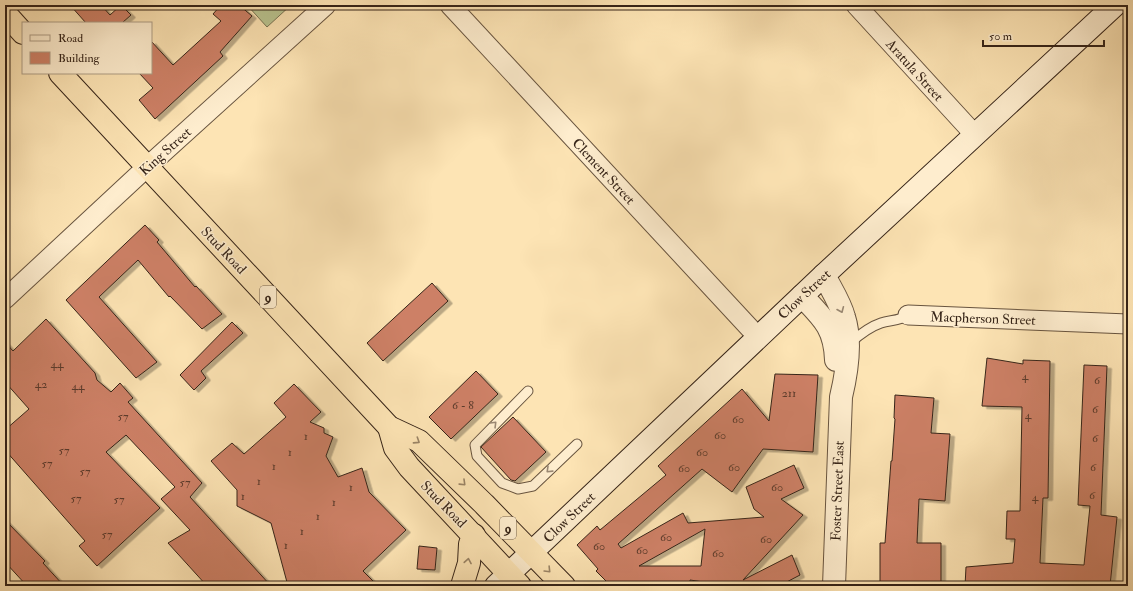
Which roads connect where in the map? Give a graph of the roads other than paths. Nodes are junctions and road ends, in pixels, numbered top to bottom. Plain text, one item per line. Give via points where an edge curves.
1 (326, 5) edge
2 (450, 5) edge
3 (856, 5) edge
4 (1116, 5) edge
5 (5, 13) edge
6 (22, 31) edge
7 (61, 74) edge
8 (975, 135) junction
9 (147, 167) junction
10 (824, 275) junction
11 (802, 296) junction
12 (5, 299) edge
13 (908, 315) joint
14 (1128, 324) edge
15 (758, 337) junction
16 (847, 346) junction
17 (528, 391) dead end
18 (841, 397) junction
19 (389, 427) junction
20 (577, 444) dead end
21 (474, 535) junction
22 (532, 553) junction
23 (508, 582) edge
24 (462, 586) edge
25 (564, 586) edge
26 (834, 586) edge

1 - 9 street, King Street
2 - 15 street, Clement Street
3 - 8 street, Aratula Street
4 - 8 main road, Clow Street
5 - 6 highway
7 - 9 highway, Stud Road / 9
8 - 10 main road, Clow Street
9 - 12 street, King Street
9 - 19 highway, Stud Road / 9
10 - 11 main road, Clow Street
10 -> 16 main road, Foster Street East via 844,316
11 - 15 main road, Clow Street
11 - 18 main road, Foster Street East via 825,320 833,334
13 - 14 street, Macpherson Street
13 - 16 lane, Macpherson Street via 869,328
15 - 22 main road, Clow Street
16 - 18 main road, Foster Street East
20 -> 17 lane via 533,486 518,489 502,483 482,462 477,456 476,445
18 - 26 main road, Foster Street East
19 - 21 highway, Stud Road / 9 via 395,448 409,467
19 -> 22 highway, Stud Road / 9 via 419,441
21 - 23 highway, Stud Road / 9
24 -> 21 highway
22 - 23 main road, Clow Street
22 -> 25 highway, 9

